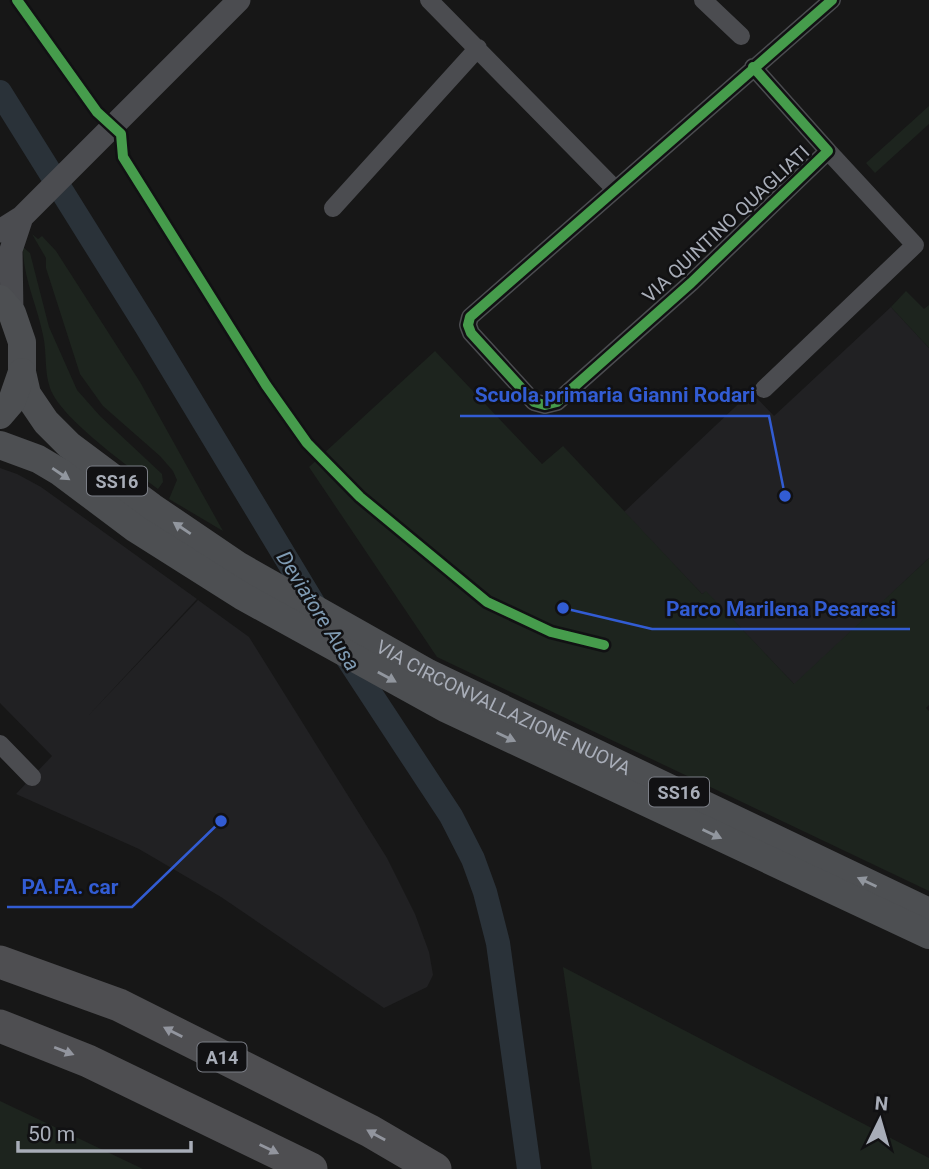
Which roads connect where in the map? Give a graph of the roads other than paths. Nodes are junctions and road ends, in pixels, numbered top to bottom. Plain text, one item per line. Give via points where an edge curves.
1 (239, 0) edge
2 (429, 0) edge
3 (704, 0) edge
4 (832, 0) edge
5 (741, 36) dead end
6 (478, 48) junction
7 (753, 67) junction
8 (828, 151) junction
9 (615, 189) junction
10 (333, 208) dead end
11 (22, 218) junction
12 (0, 231) edge
13 (6, 306) edge
14 (22, 372) junction
15 (764, 389) dead end
16 (0, 415) edge
17 (0, 445) edge
18 (0, 744) edge
19 (32, 777) dead end
20 (929, 912) edge
21 (929, 935) edge
22 (0, 962) edge
23 (0, 1026) edge
24 (311, 1169) edge
25 (435, 1169) edge

1 - 11 street
2 - 6 street
3 - 5 street
4 - 7 street
6 - 9 street
6 - 10 street
7 - 8 street, VIA QUINTINO QUAGLIATI
7 - 9 street, VIA QUINTINO QUAGLIATI
8 - 9 street, VIA QUINTINO QUAGLIATI via 691,283 557,402 534,402 471,333 470,317
8 - 15 street, VIA QUINTINO QUAGLIATI via 915,245
11 - 12 street
11 - 13 street via 11,250
13 - 14 main road, VIA CIRCONVALLAZIONE NUOVA / SS16 via 22,342
14 - 16 main road, VIA CIRCONVALLAZIONE NUOVA / SS16 via 12,401
20 -> 14 main road, VIA CIRCONVALLAZIONE NUOVA / SS16 via 428,673 239,566 69,445 27,394
17 -> 21 main road, VIA CIRCONVALLAZIONE NUOVA / SS16 via 60,472 136,529 242,596 445,708
18 - 19 street
25 -> 22 highway, A14 via 370,1131 119,1005
23 -> 24 highway via 89,1061

